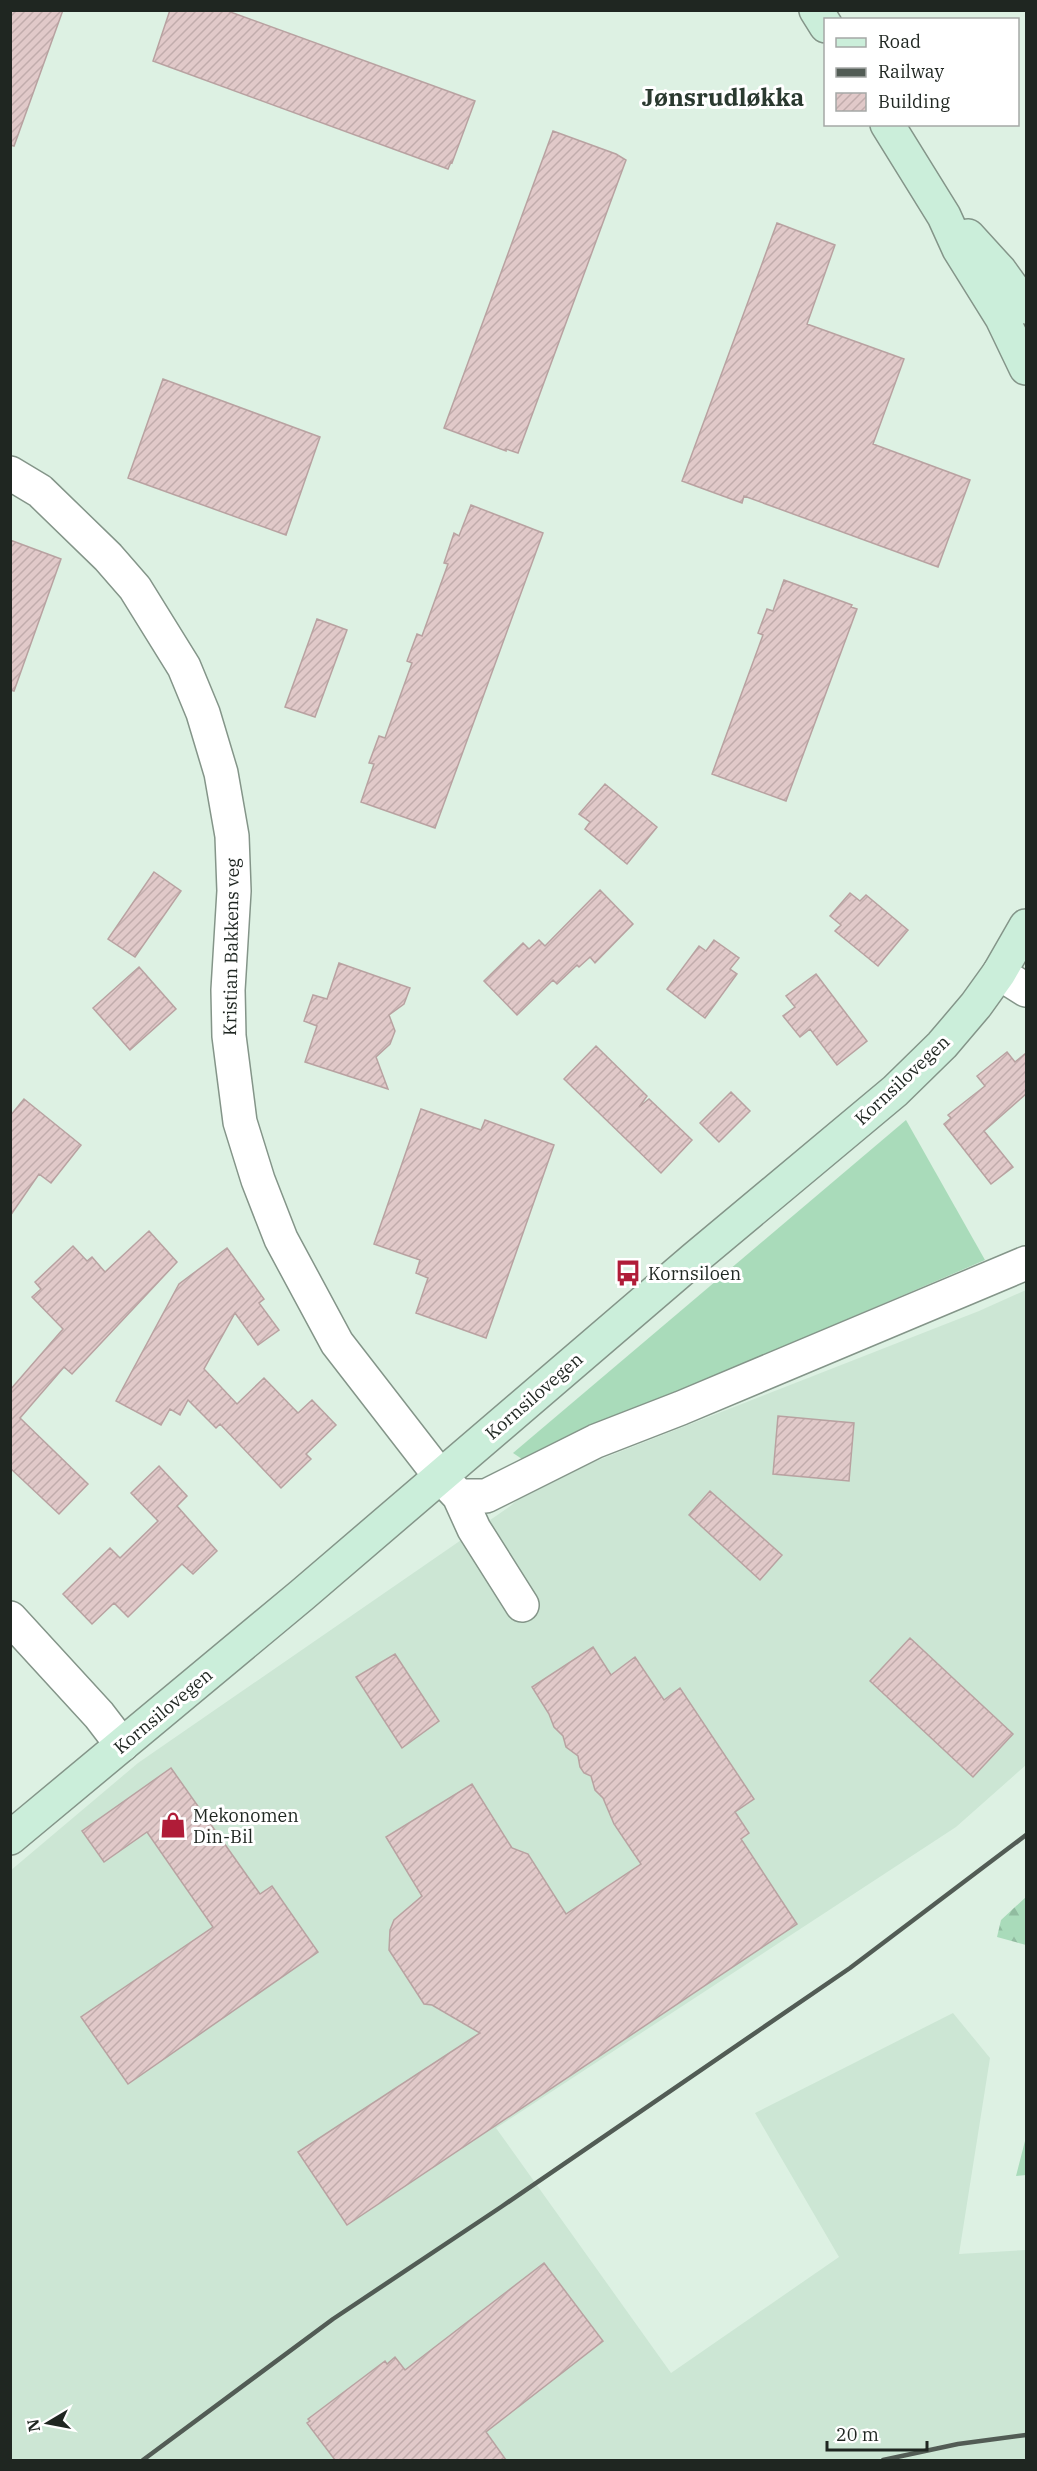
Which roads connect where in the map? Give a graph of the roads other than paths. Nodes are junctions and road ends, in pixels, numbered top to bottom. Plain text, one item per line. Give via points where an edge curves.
1 (816, 10) edge
2 (824, 24) edge
3 (888, 126) edge
4 (1020, 308) edge
5 (1026, 369) edge
6 (10, 473) edge
7 (1026, 926) edge
8 (999, 973) junction
9 (1026, 990) edge
10 (1026, 1263) edge
11 (450, 1486) junction
12 (522, 1605) dead end
13 (10, 1618) edge
14 (122, 1745) junction
15 (10, 1838) edge

1 - 2 main road
3 - 4 main road via 944,216 972,239
4 - 5 main road
6 - 11 street, Kristian Bakkens veg via 40,491 108,557 135,588 184,667 221,773 232,836 229,1036 240,1122 258,1180 281,1239 337,1343
7 - 8 main road, Kornsilovegen
8 - 9 street
8 - 11 main road, Kornsilovegen via 942,1045 895,1091 694,1259
10 - 11 street via 596,1441 486,1496
11 - 12 street
11 - 14 main road, Kornsilovegen
13 - 14 street
14 - 15 main road, Kornsilovegen

